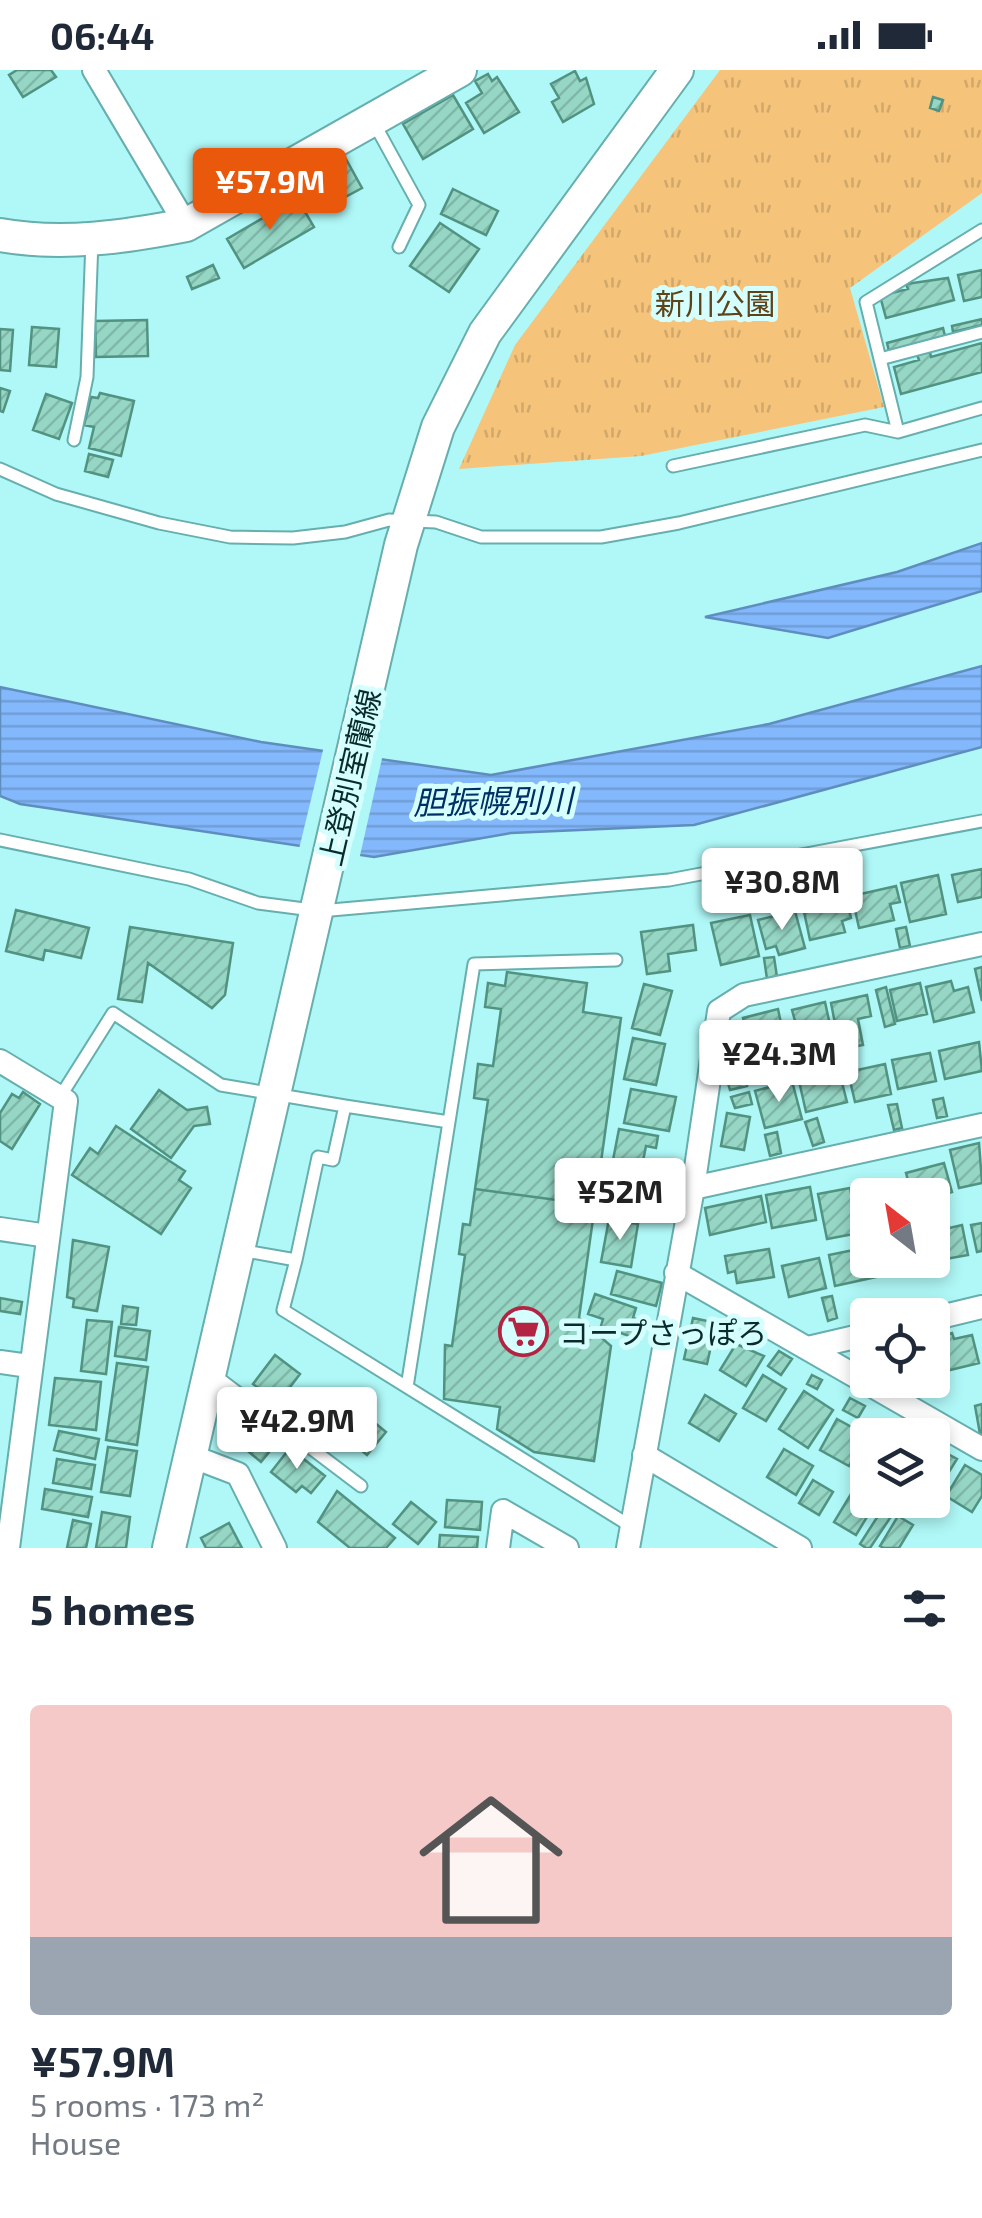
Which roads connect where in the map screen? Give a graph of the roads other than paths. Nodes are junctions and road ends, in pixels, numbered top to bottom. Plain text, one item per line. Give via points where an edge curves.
1 (94, 70) edge
2 (460, 70) edge
3 (677, 70) edge
4 (372, 120) junction
5 (186, 225) junction
6 (982, 230) edge
7 (0, 235) edge
8 (92, 238) junction
9 (399, 247) dead end
10 (982, 332) edge
11 (880, 359) junction
12 (982, 408) edge
13 (898, 432) junction
14 (74, 440) dead end
15 (982, 450) edge
16 (673, 466) dead end
17 (0, 469) edge
18 (405, 533) junction
19 (982, 820) edge
20 (0, 840) edge
21 (322, 902) junction
22 (982, 944) edge
23 (616, 960) dead end
24 (0, 1060) edge
25 (275, 1091) junction
26 (60, 1096) junction
27 (345, 1106) junction
28 (449, 1122) junction
29 (982, 1125) edge
30 (693, 1188) junction
31 (0, 1229) edge
32 (48, 1236) junction
33 (240, 1250) junction
34 (296, 1260) junction
35 (676, 1273) junction
36 (982, 1307) edge
37 (950, 1315) edge
38 (850, 1338) edge
39 (808, 1348) junction
40 (0, 1362) edge
41 (29, 1366) junction
42 (211, 1372) junction
43 (407, 1387) junction
44 (982, 1449) edge
45 (644, 1455) junction
46 (191, 1456) junction
47 (361, 1486) dead end
48 (7, 1497) edge
49 (630, 1537) edge
50 (8, 1548) edge
51 (169, 1548) edge
52 (275, 1548) edge
53 (498, 1548) edge
54 (567, 1548) edge
55 (800, 1548) edge

1 - 5 street
2 - 4 main road
3 - 18 main road, 上登別室蘭線 via 485,333 438,427
4 - 5 main road
4 - 9 lane via 419,204
5 - 8 main road
6 - 11 lane via 866,302
7 - 8 main road
8 - 14 lane via 87,377
10 - 11 lane
11 - 13 lane
12 - 13 lane
13 - 16 lane via 865,425
15 - 18 lane via 601,537 481,537 436,522
17 - 18 lane via 56,494 230,537 294,538 389,520
18 - 21 main road, 上登別室蘭線
19 - 21 lane via 669,880
20 - 21 lane via 189,879 258,903
21 - 25 main road, 上登別室蘭線
22 - 30 street via 744,995 719,1011
23 - 28 lane via 474,964
24 - 26 street
25 - 26 lane via 221,1084 113,1013
25 - 27 lane
25 - 33 main road, 上登別室蘭線
26 - 32 street via 66,1100
27 - 28 lane
27 - 34 lane via 333,1160 318,1157
28 - 43 lane
29 - 30 street
30 - 35 street
31 - 32 street
32 - 41 street
33 - 34 lane
33 - 42 main road, 上登別室蘭線
34 - 43 lane via 283,1310
35 - 39 street
35 - 45 street
36 - 37 street
38 - 39 street
39 - 44 street
40 - 41 street
41 - 48 street
42 - 46 main road, 上登別室蘭線
42 - 47 lane
43 - 49 lane
45 - 49 street
45 - 55 street
46 - 51 main road, 上登別室蘭線
46 - 52 street via 238,1474
48 - 50 street
53 - 54 street via 503,1511

